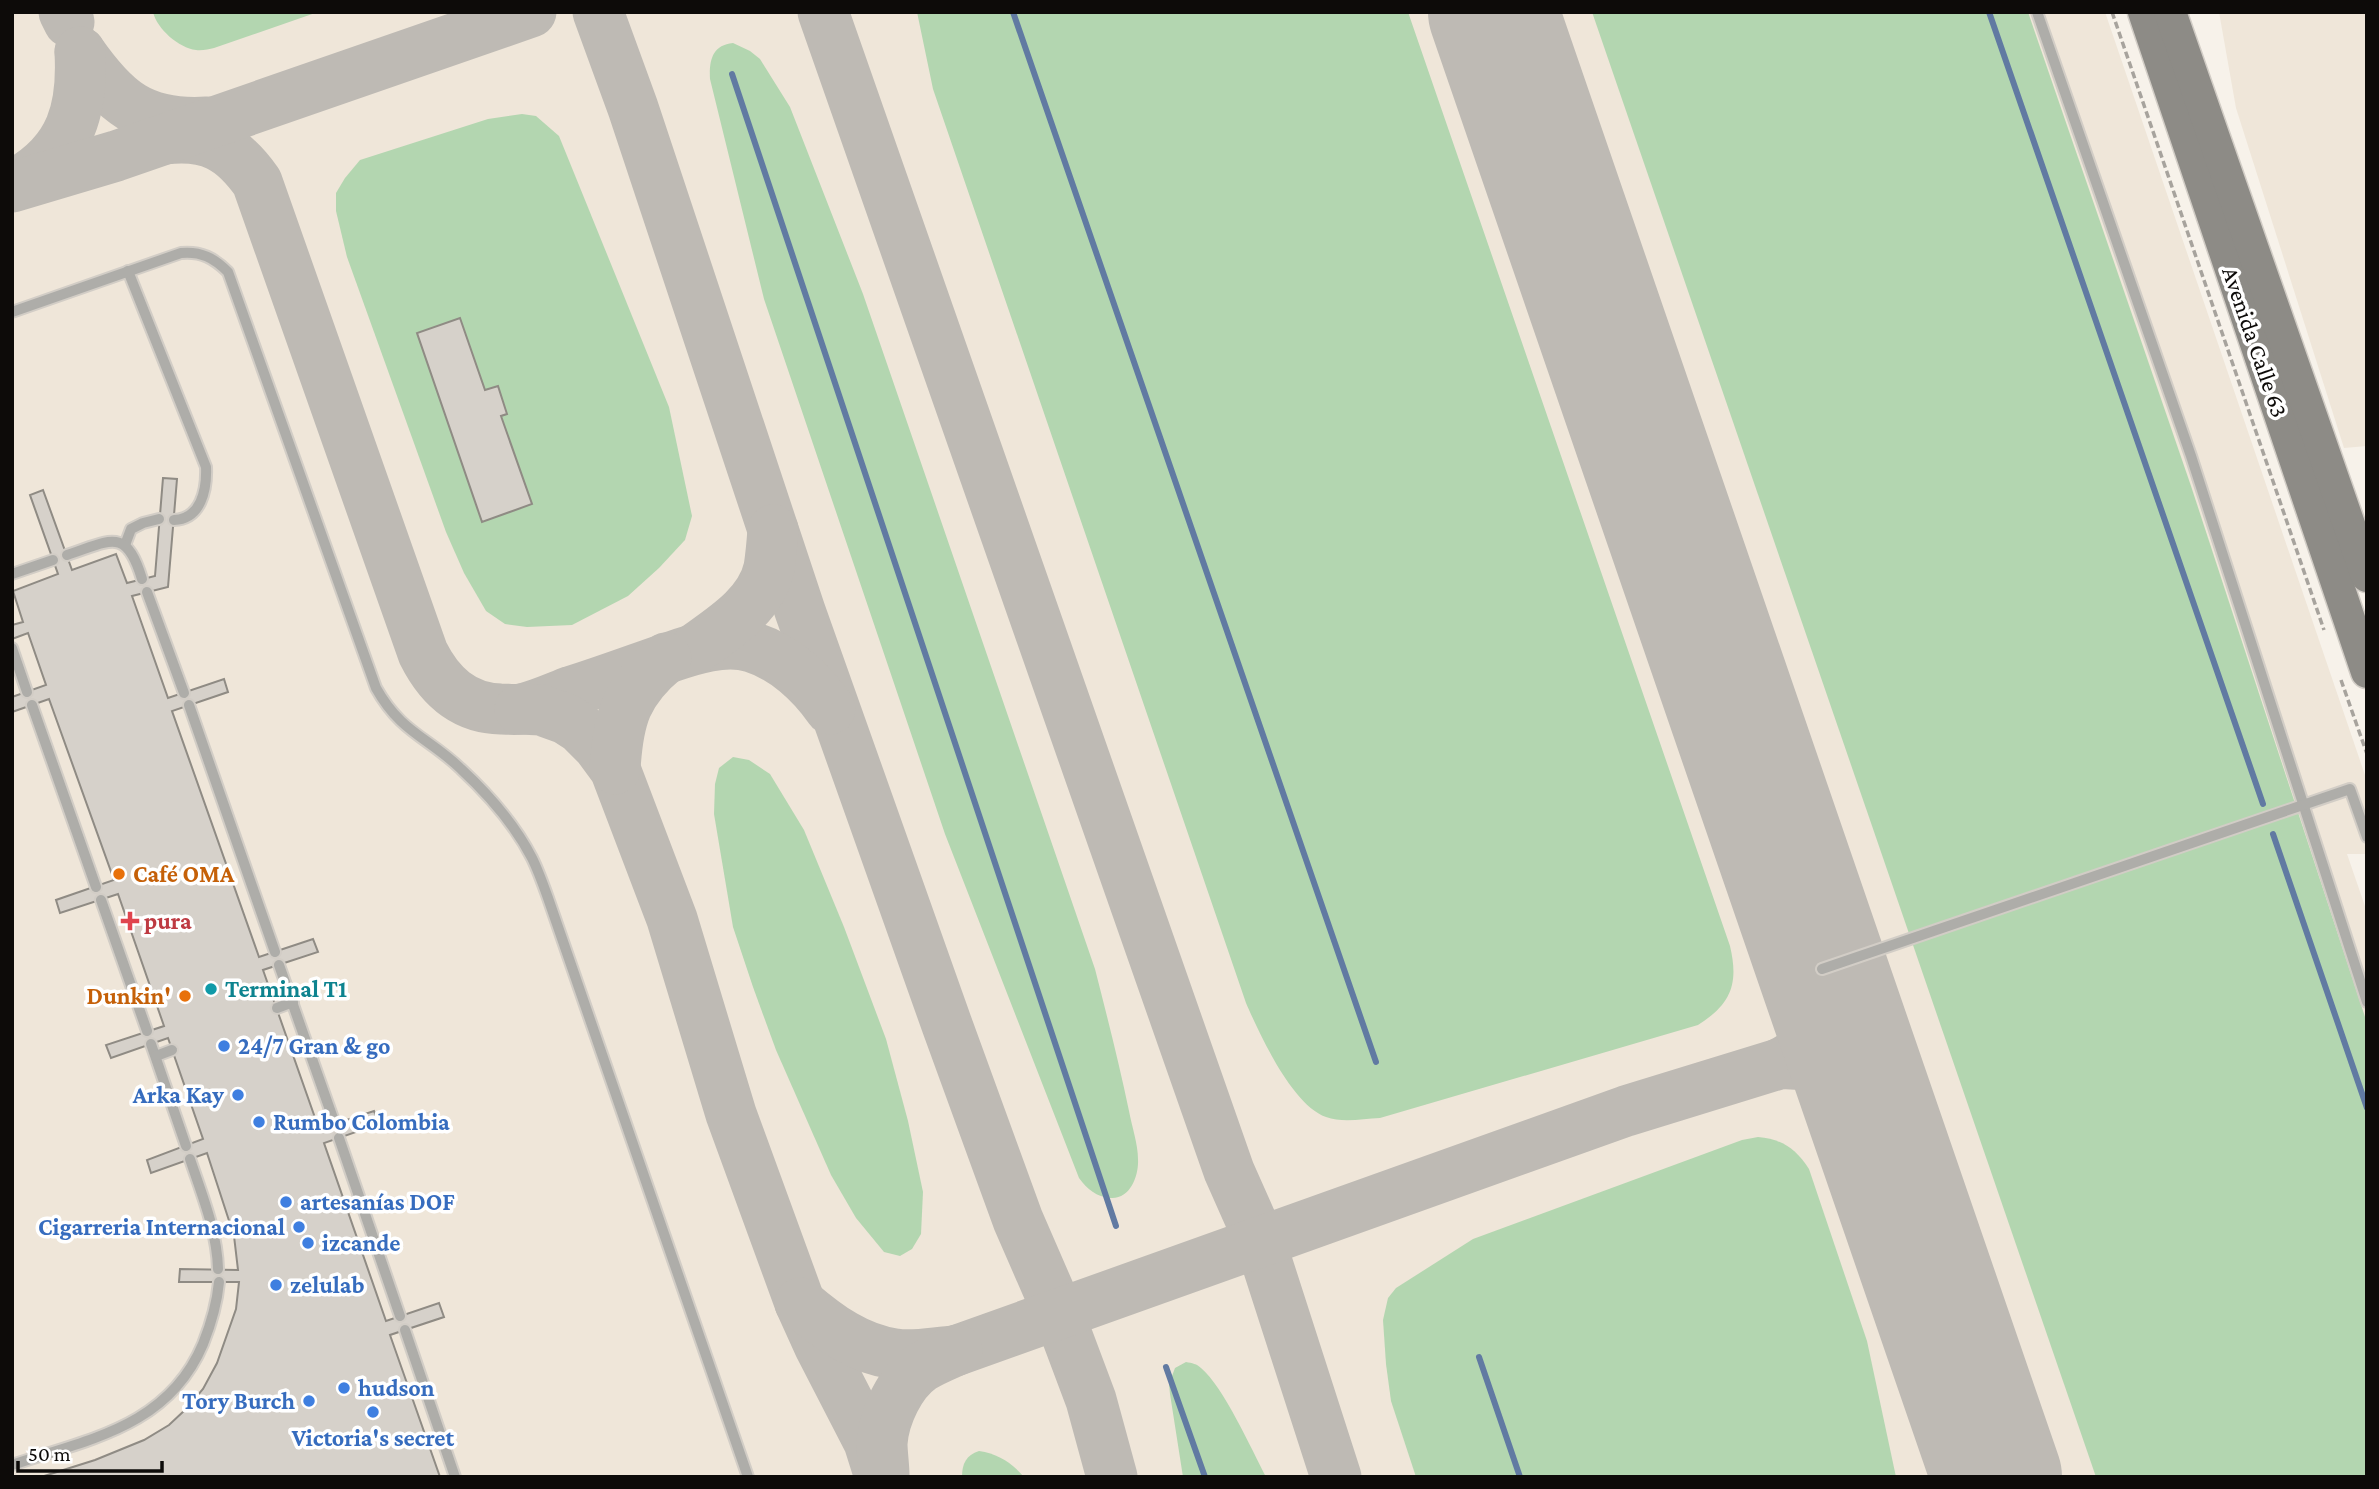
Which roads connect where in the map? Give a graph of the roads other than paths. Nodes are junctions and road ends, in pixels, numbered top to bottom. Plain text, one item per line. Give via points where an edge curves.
1 (2037, 12) edge
2 (2144, 12) edge
3 (2170, 12) edge
4 (128, 271) junction
5 (12, 312) edge
6 (159, 519) dead end
7 (174, 520) dead end
8 (125, 545) junction
9 (67, 555) dead end
10 (53, 559) dead end
11 (12, 575) edge
12 (2367, 576) edge
13 (142, 579) dead end
14 (147, 592) dead end
15 (12, 648) edge
16 (2353, 674) edge
17 (27, 692) dead end
18 (184, 693) dead end
19 (32, 705) dead end
20 (189, 705) dead end
21 (2302, 806) junction
22 (2367, 837) edge
23 (96, 887) dead end
24 (101, 900) dead end
25 (275, 952) dead end
26 (279, 965) dead end
27 (1822, 969) dead end
28 (293, 1002) junction
29 (2367, 1002) edge
30 (277, 1009) dead end
31 (147, 1031) dead end
32 (151, 1044) dead end
33 (172, 1050) dead end
34 (156, 1056) junction
35 (335, 1124) dead end
36 (339, 1138) dead end
37 (186, 1146) dead end
38 (190, 1159) dead end
39 (218, 1269) dead end
40 (219, 1282) dead end
41 (400, 1316) dead end
42 (405, 1330) dead end
43 (12, 1465) edge
44 (455, 1477) edge
45 (748, 1477) edge

1 - 21 lane via 2191,456
2 - 16 main road, Avenida Calle 63
3 - 12 main road, Avenida Calle 63
4 - 5 lane
4 - 7 lane via 206,467 200,504 186,519
4 - 45 lane via 190,252 216,260 228,272 376,688 395,717 473,781 532,858
6 - 8 lane via 131,529
8 - 9 lane via 113,540
8 - 13 lane via 132,551
10 - 11 lane
14 - 18 lane
15 - 17 lane
19 - 23 lane
20 - 25 lane
21 - 22 lane via 2350,789
21 - 27 lane
21 - 29 lane
24 - 31 lane
26 - 28 lane
28 - 30 lane
28 - 35 lane
32 - 34 lane
33 - 34 lane
34 - 37 lane
36 - 41 lane
38 - 39 lane via 213,1228
40 - 43 lane via 211,1324 198,1354 164,1401 117,1429
42 - 44 lane

